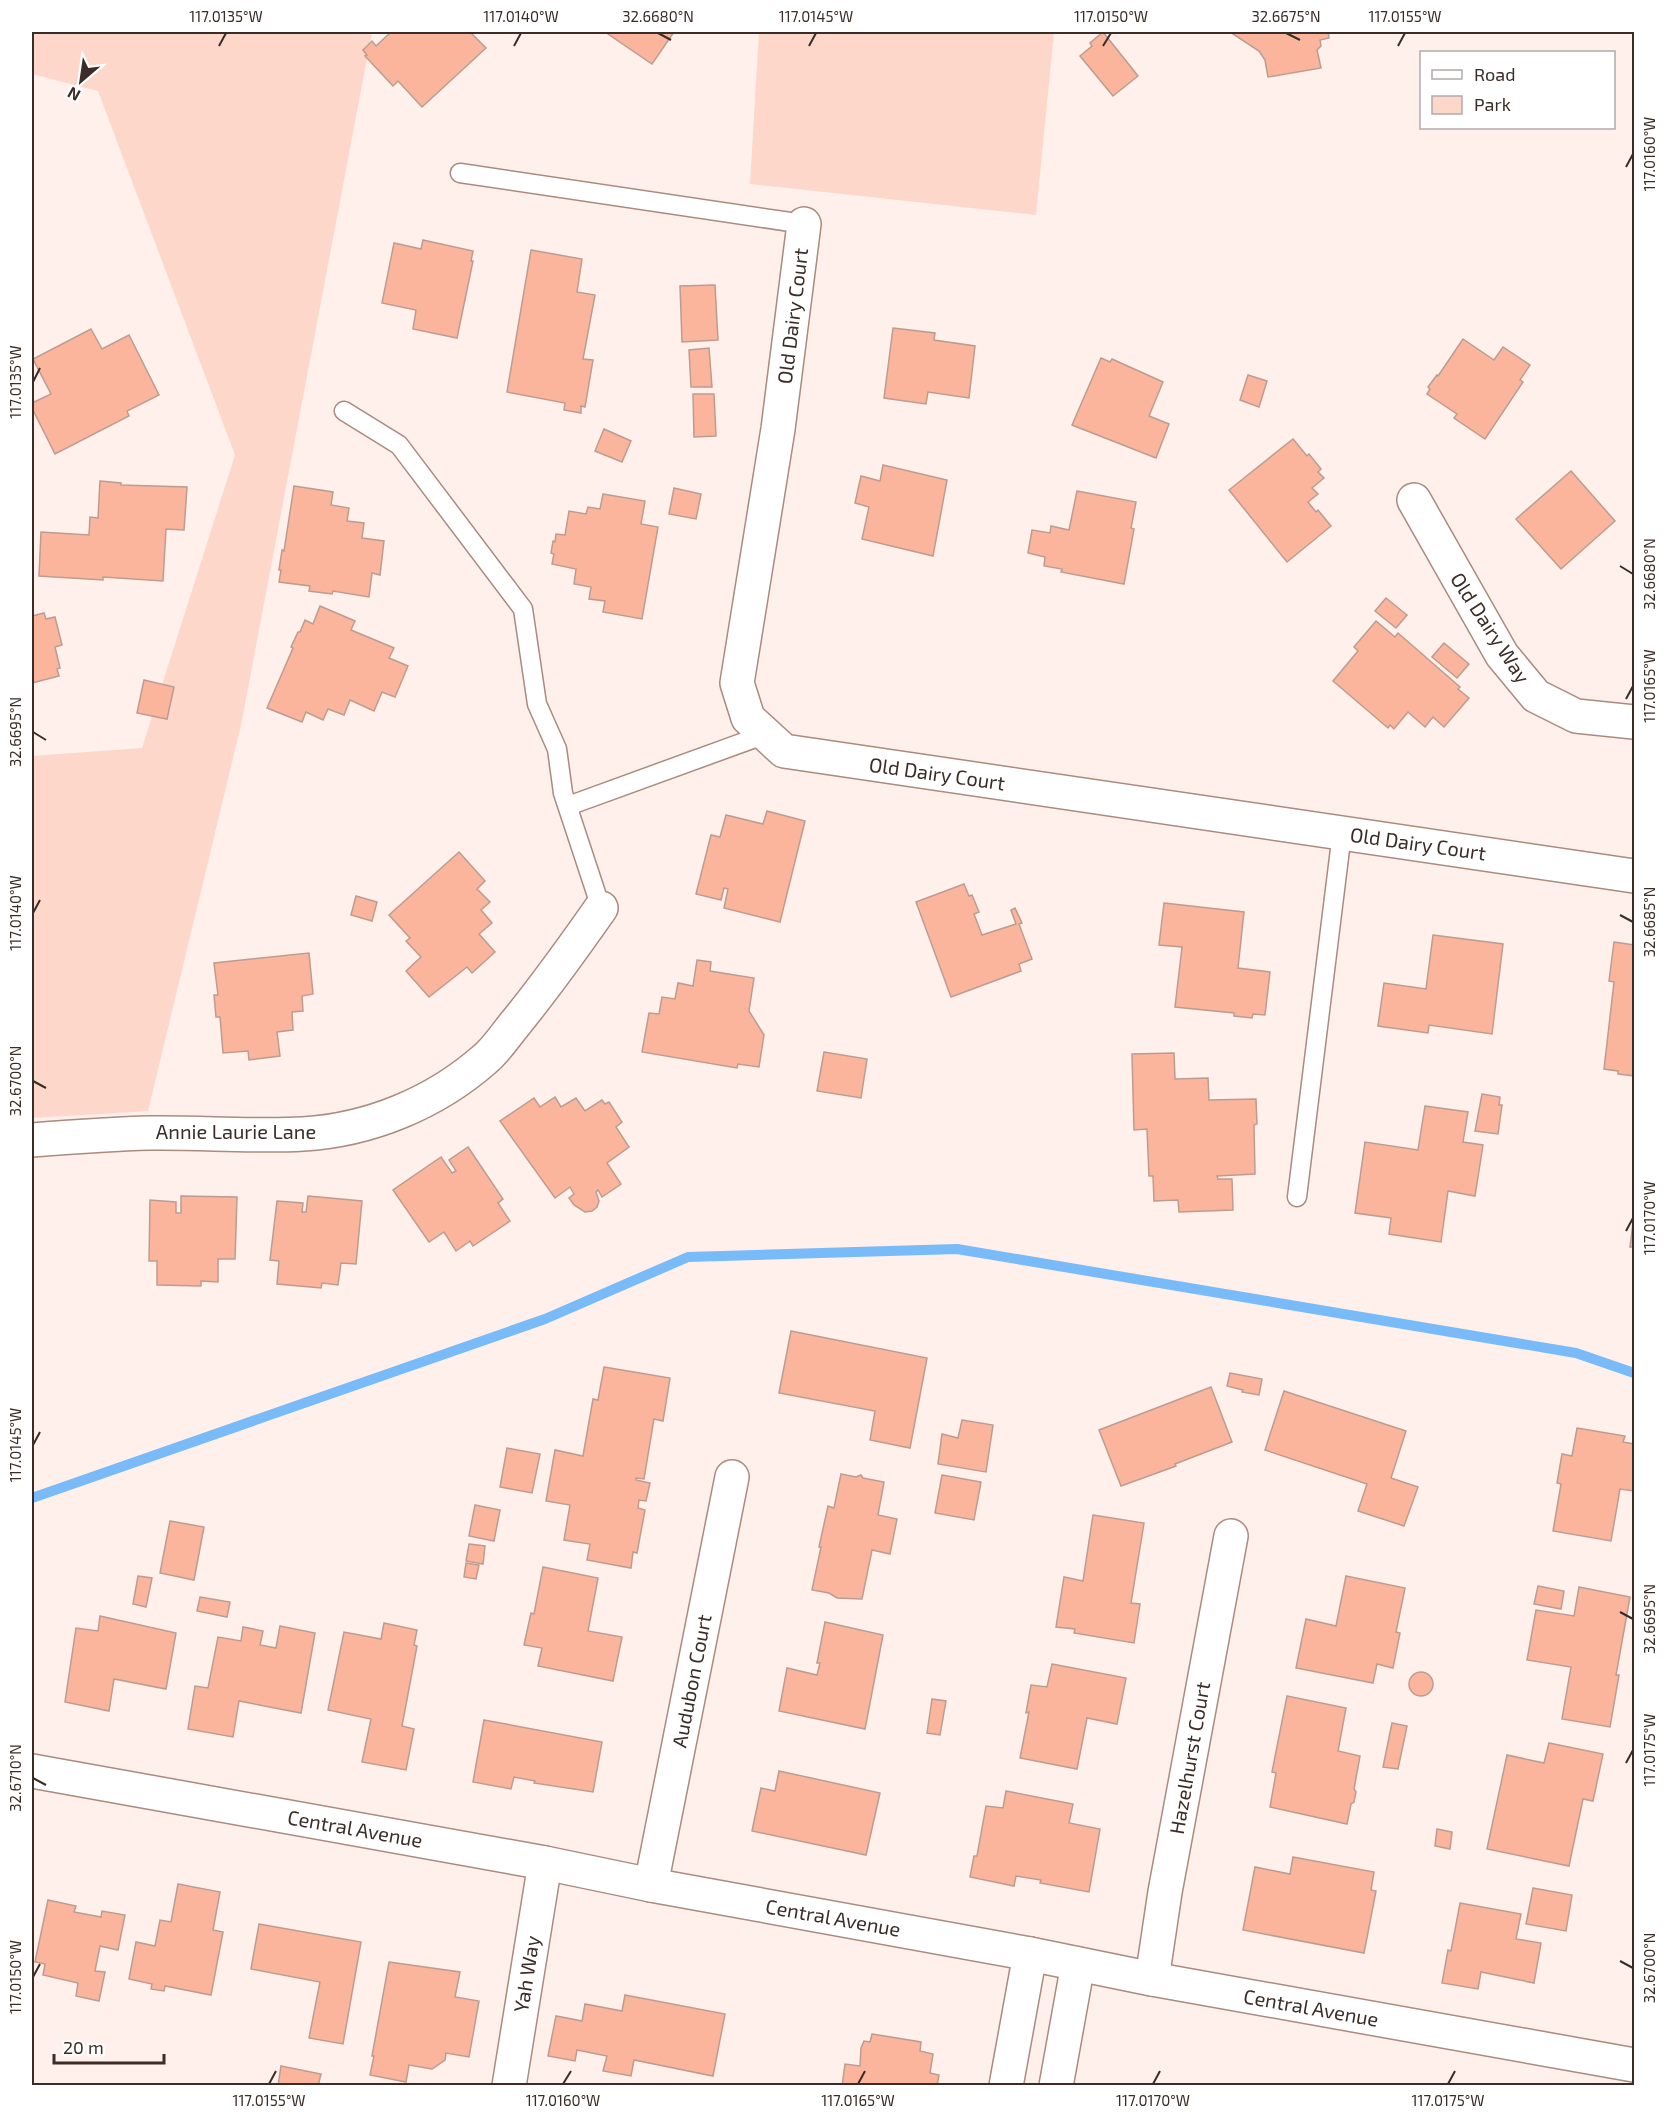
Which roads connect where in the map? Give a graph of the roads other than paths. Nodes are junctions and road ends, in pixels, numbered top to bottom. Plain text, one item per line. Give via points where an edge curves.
1 (460, 173) dead end
2 (804, 224) joint
3 (344, 411) dead end
4 (1414, 500) dead end
5 (1635, 722) edge
6 (766, 734) junction
7 (568, 806) junction
8 (1342, 833) junction
9 (1635, 876) edge
10 (601, 908) joint
11 (32, 1140) edge
12 (1297, 1197) dead end
13 (732, 1477) dead end
14 (1231, 1536) dead end
15 (32, 1771) edge
16 (545, 1863) junction
17 (651, 1885) junction
18 (1030, 1954) junction
19 (1078, 1964) junction
20 (1152, 1979) junction
21 (1635, 2065) edge
22 (509, 2085) edge
23 (1006, 2085) edge
24 (1056, 2085) edge

1 - 2 lane
2 - 6 street, Old Dairy Court via 778,429 737,683 748,718
3 - 7 lane via 399,445 523,609 537,704 556,749
4 - 5 street, Old Dairy Way via 1503,655 1536,696 1576,716
6 - 7 lane
6 - 8 street, Old Dairy Court via 784,751
7 - 10 lane
8 - 9 street, Old Dairy Court
8 - 12 lane
10 - 11 street, Annie Laurie Lane via 549,983 487,1058 430,1098 399,1112 356,1126 303,1134 149,1133
13 - 17 street, Audubon Court
14 - 20 street, Hazelhurst Court
15 - 16 street, Central Avenue
16 - 17 street, Central Avenue
16 - 22 street, Yah Way
17 - 18 street, Central Avenue
18 - 19 street, Central Avenue
18 - 23 street
19 - 20 street, Central Avenue
19 - 24 street
20 - 21 street, Central Avenue

